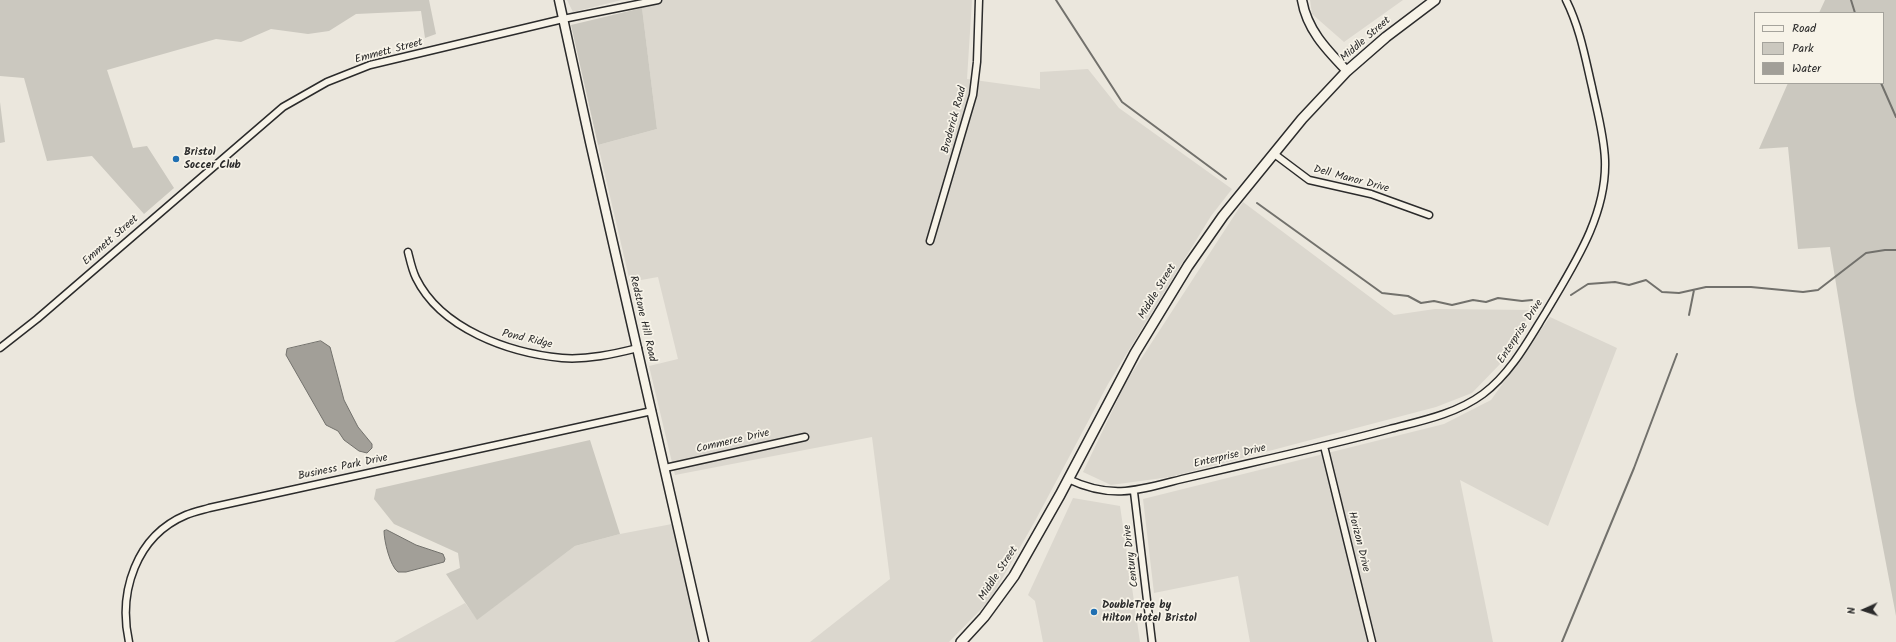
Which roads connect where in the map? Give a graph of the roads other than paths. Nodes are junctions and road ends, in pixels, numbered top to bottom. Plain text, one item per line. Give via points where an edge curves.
1 (559, 0) edge
2 (658, 0) edge
3 (979, 0) edge
4 (1302, 0) edge
5 (1435, 0) edge
6 (1566, 0) edge
7 (563, 19) junction
8 (1347, 71) junction
9 (1273, 153) junction
10 (1429, 215) dead end
11 (930, 241) dead end
12 (408, 252) dead end
13 (0, 348) edge
14 (638, 348) junction
15 (652, 411) junction
16 (805, 436) dead end
17 (1324, 446) junction
18 (665, 468) junction
19 (1068, 479) junction
20 (1134, 492) junction
21 (129, 642) edge
22 (704, 642) edge
23 (961, 642) edge
24 (1152, 642) edge
25 (1372, 642) edge

1 - 7 main road, Redstone Hill Road
2 - 7 street, Emmett Street
3 - 11 street, Broderick Road via 973,95
4 - 8 main road via 1315,35
5 - 8 main road, Middle Street
6 - 17 street, Enterprise Drive via 1582,41 1601,128 1605,161 1598,213 1583,245 1527,344 1507,372 1482,394 1456,410
7 - 13 street, Emmett Street via 370,65 327,82 286,104
7 - 14 main road, Redstone Hill Road
8 - 9 main road, Middle Street
9 - 10 street, Dell Manor Drive via 1309,180 1371,194
9 - 19 main road, Middle Street via 1223,216 1188,266 1135,354
12 - 14 street, Pond Ridge via 416,278 436,307 480,336 511,348 564,358 593,357
14 - 15 main road, Redstone Hill Road
15 - 18 main road, Redstone Hill Road
15 - 21 street, Business Park Drive via 209,508 185,516 167,526 147,544 134,567 127,590 125,626
16 - 18 street, Commerce Drive
17 - 20 street, Enterprise Drive via 1212,471
17 - 25 street, Horizon Drive
18 - 22 main road, Redstone Hill Road
19 - 20 street, Enterprise Drive via 1088,488
19 - 23 main road, Middle Street via 1014,576 984,617
20 - 24 street, Century Drive

